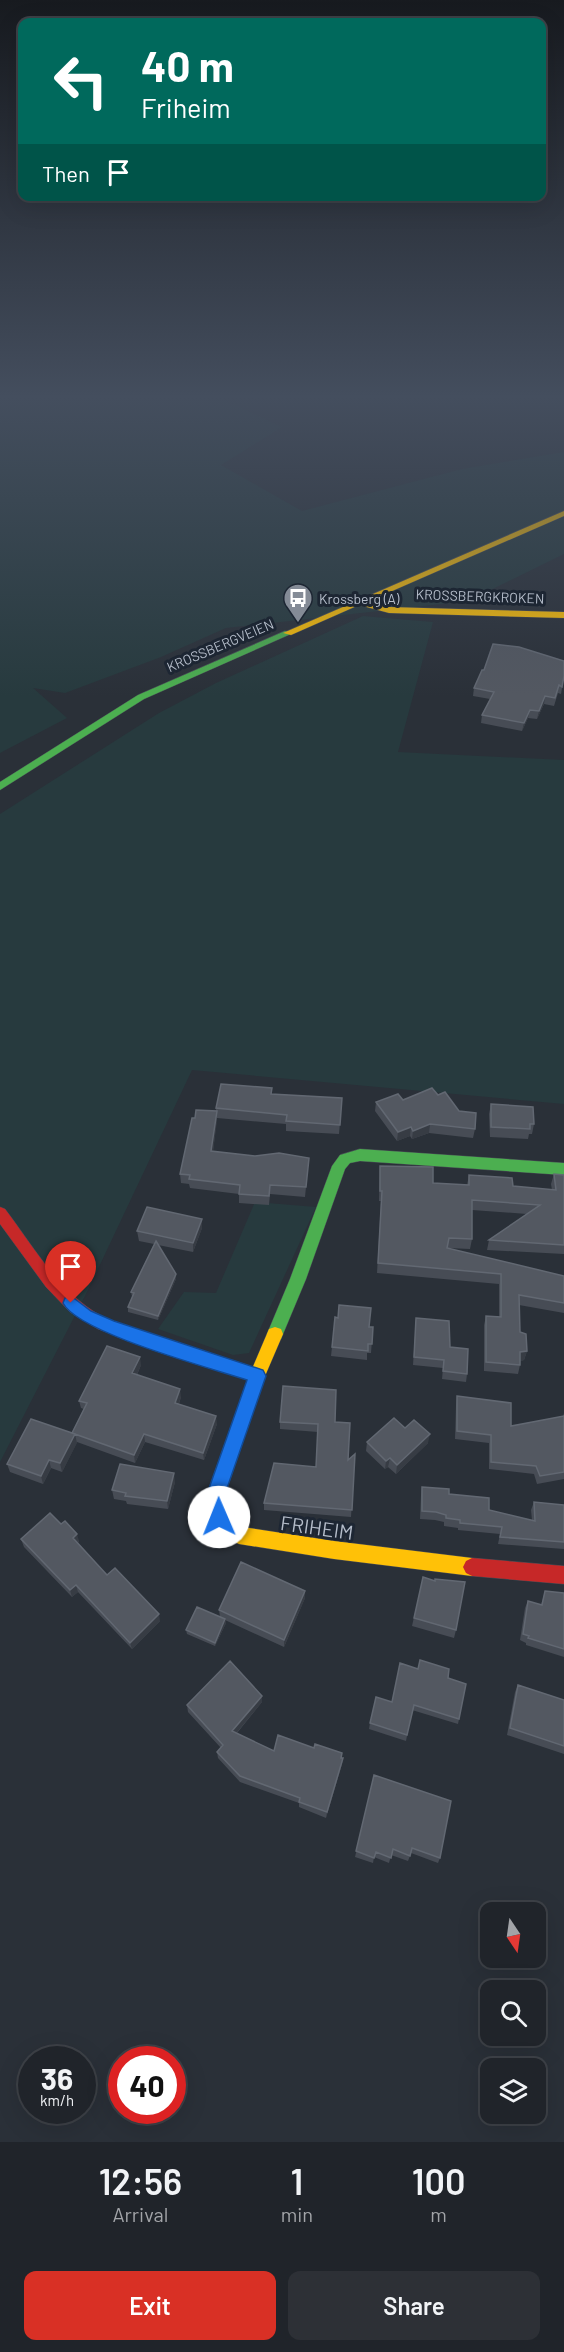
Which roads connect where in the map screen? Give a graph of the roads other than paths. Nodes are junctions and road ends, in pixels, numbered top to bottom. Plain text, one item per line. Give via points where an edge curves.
1 (564, 513) edge
2 (361, 603) junction
3 (564, 615) edge
4 (0, 787) edge
5 (564, 1169) edge
6 (0, 1214) edge
7 (257, 1376) junction
8 (564, 1575) edge

1 - 2 street, KROSSBERGVEIEN
2 - 3 street, KROSSBERGKROKEN via 389,610
2 - 4 street, KROSSBERGVEIEN via 141,697
5 - 7 street, FRIHEIM via 360,1155 345,1159
6 - 7 street via 59,1289 86,1316
7 - 8 street, FRIHEIM via 216,1494 219,1517 239,1535 494,1570

